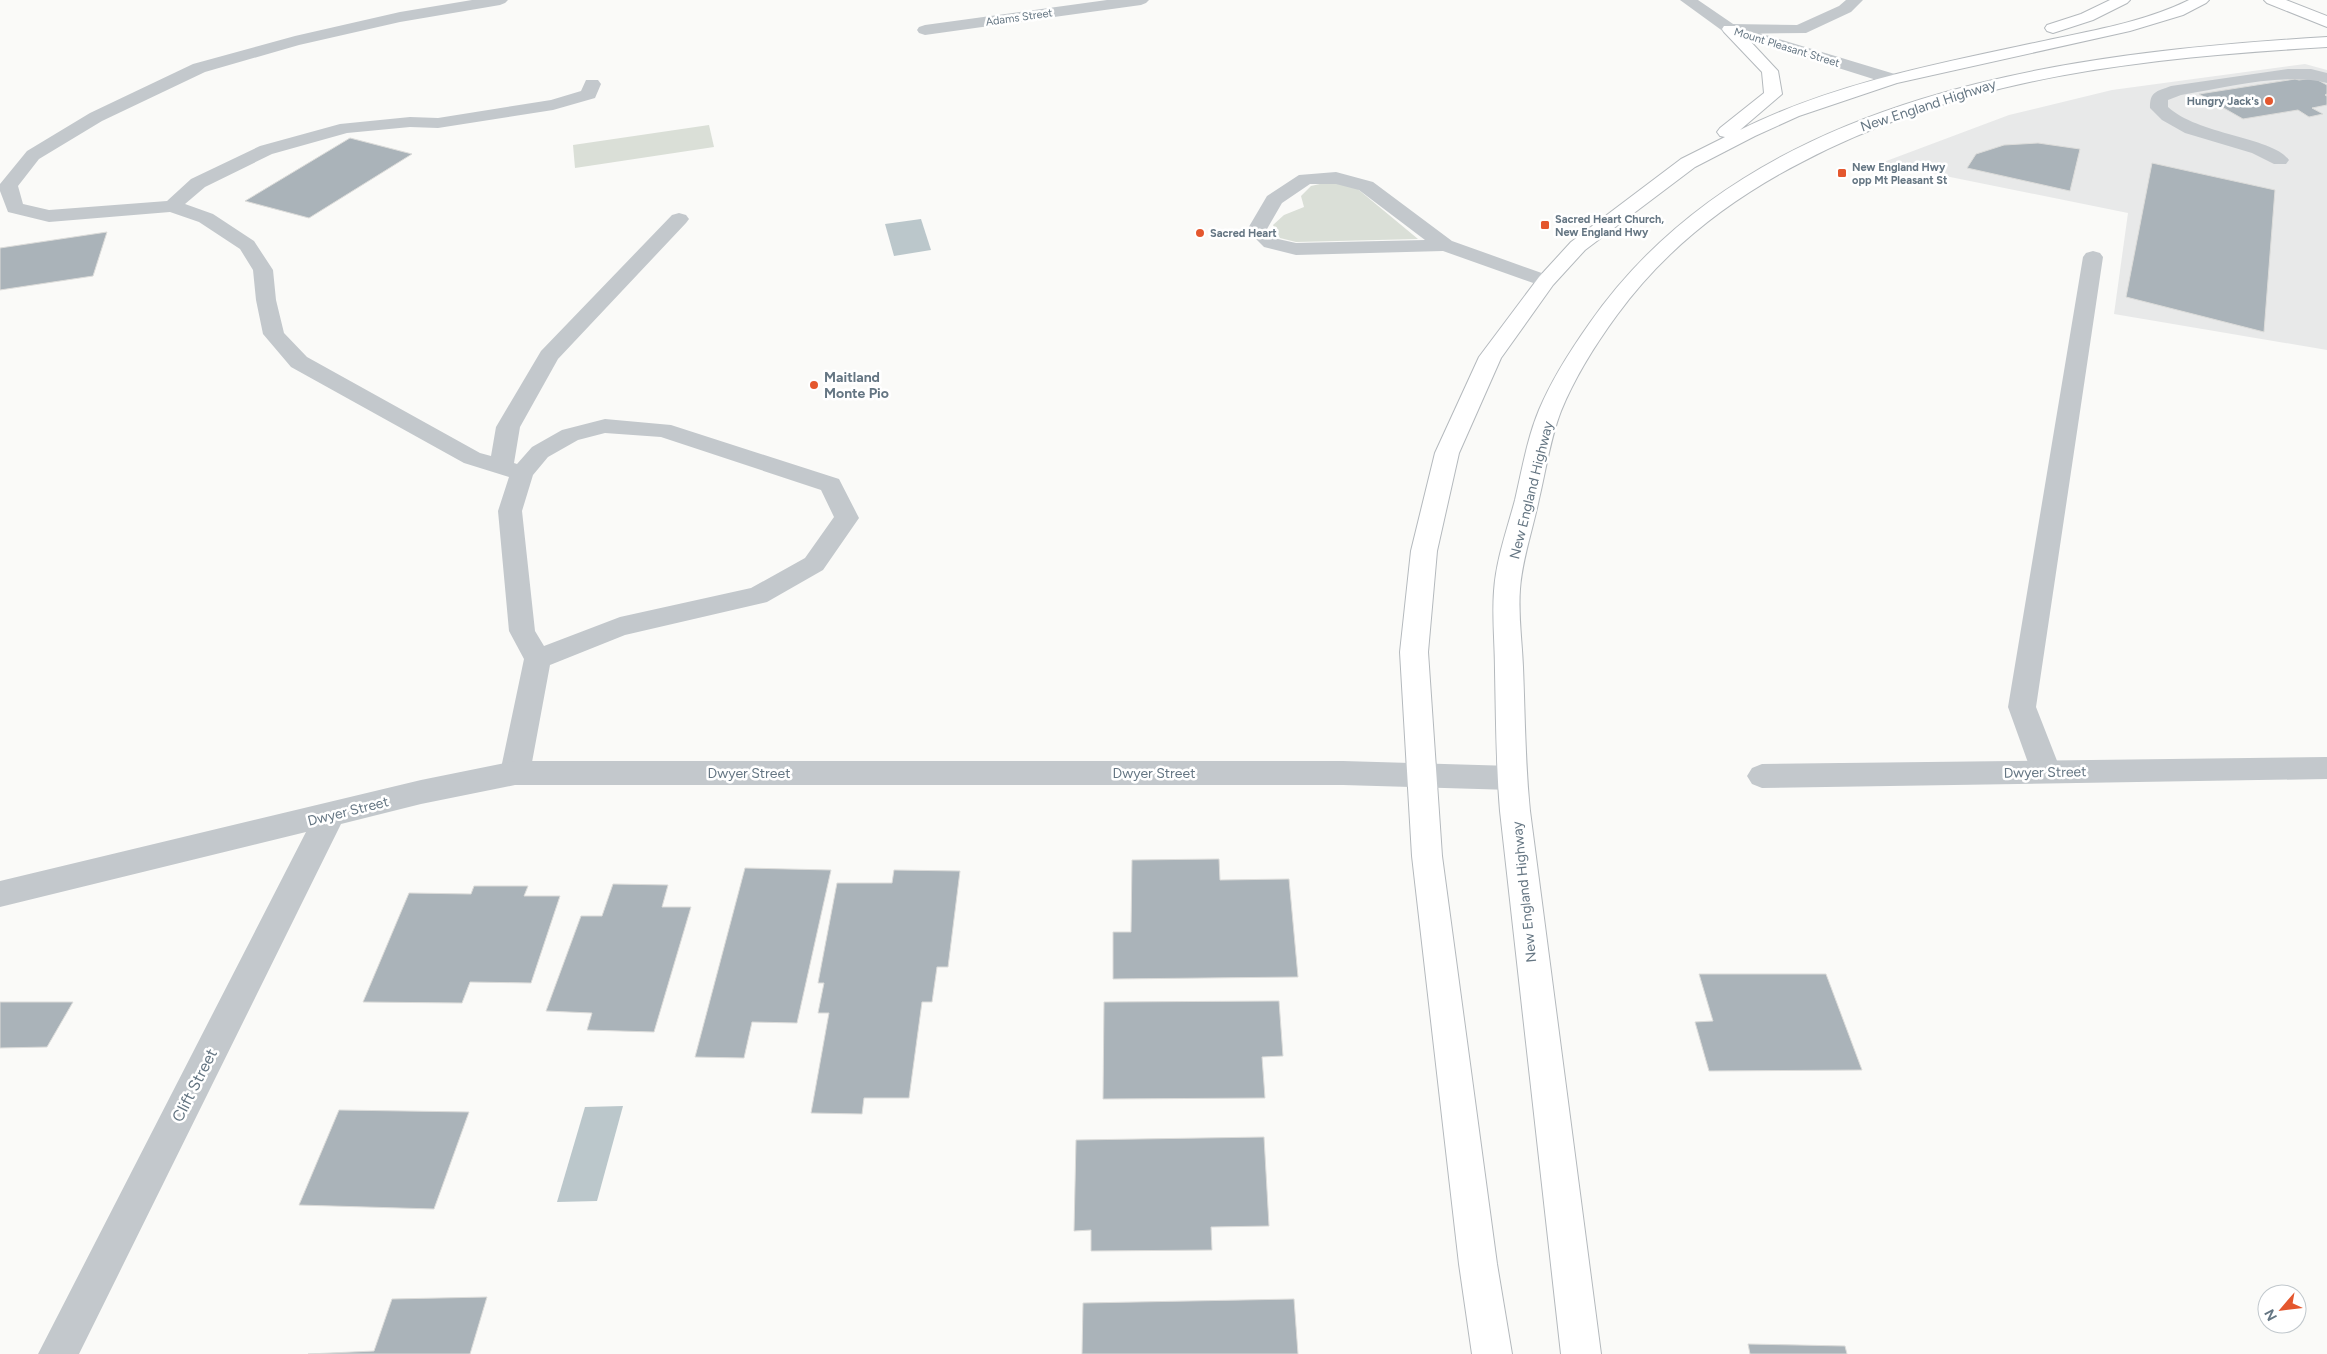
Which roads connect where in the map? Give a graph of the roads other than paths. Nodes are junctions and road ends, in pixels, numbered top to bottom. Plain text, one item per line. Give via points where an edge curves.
1 (500, 0) edge
2 (1141, 0) edge
3 (1688, 0) edge
4 (1854, 0) edge
5 (2122, 0) edge
6 (2201, 0) edge
7 (2272, 0) edge
8 (2327, 22) edge
9 (925, 30) dead end
10 (1730, 30) junction
11 (1800, 30) junction
12 (2327, 42) edge
13 (1803, 53) junction
14 (1963, 63) junction
15 (2327, 78) edge
16 (1892, 79) junction
17 (592, 84) dead end
18 (2280, 160) dead end
19 (1688, 163) junction
20 (172, 206) junction
21 (679, 219) dead end
22 (1444, 245) junction
23 (2093, 257) dead end
24 (1546, 281) junction
25 (512, 470) junction
26 (538, 659) junction
27 (2327, 768) edge
28 (2046, 771) junction
29 (515, 773) junction
30 (1422, 776) junction
31 (1762, 776) dead end
32 (1512, 778) junction
33 (330, 815) junction
34 (0, 894) edge
35 (58, 1354) edge
36 (1492, 1354) edge
37 (1581, 1354) edge

1 - 20 street via 400,17 295,41 199,68 96,117 33,155 8,186 15,208 49,216
2 - 9 street, Adams Street
3 - 10 street, Mount Pleasant Street
4 - 11 street via 1845,9
5 - 14 highway via 2087,17
6 - 14 highway, New England Highway via 2177,12 2124,28
7 - 8 highway
10 - 11 street
10 - 13 street, Mount Pleasant Street
10 - 19 highway via 1770,71 1773,94
11 - 13 street
12 - 32 highway, New England Highway via 2177,53 2076,66 2010,78 1893,113 1840,134 1736,191 1651,260 1591,336 1564,381 1544,426 1507,588
13 - 16 street, Mount Pleasant Street
14 - 16 highway, New England Highway
15 - 18 street via 2288,74 2177,90 2159,97 2159,108 2174,133 2193,142 2256,159
16 - 19 highway, New England Highway via 1793,112
17 - 20 street via 589,94 553,105 438,123 410,122 346,128 266,150 198,183
19 - 24 highway, New England Highway via 1578,246
20 - 25 street via 206,218 247,245 263,270 274,334 299,362 472,458
21 - 25 street via 549,356 508,427
22 - 22 street via 1296,249 1271,243 1257,230 1274,200 1306,179 1336,178 1366,186
22 - 24 street
23 - 28 street via 2022,707
24 - 30 highway, New England Highway via 1490,357 1447,453 1424,551 1414,652
25 - 26 street via 510,510 522,631
25 - 26 street via 570,435 605,426 663,430 830,485 847,518 814,564 758,596 620,627
26 - 29 street
27 - 28 street, Dwyer Street
28 - 31 street, Dwyer Street
29 - 30 street, Dwyer Street via 1333,773
29 - 33 street, Dwyer Street
30 - 32 street, Dwyer Street
30 - 36 highway, New England Highway via 1427,856
32 - 37 highway, New England Highway via 1541,1053
33 - 34 street, Dwyer Street
33 - 35 street, Clift Street

